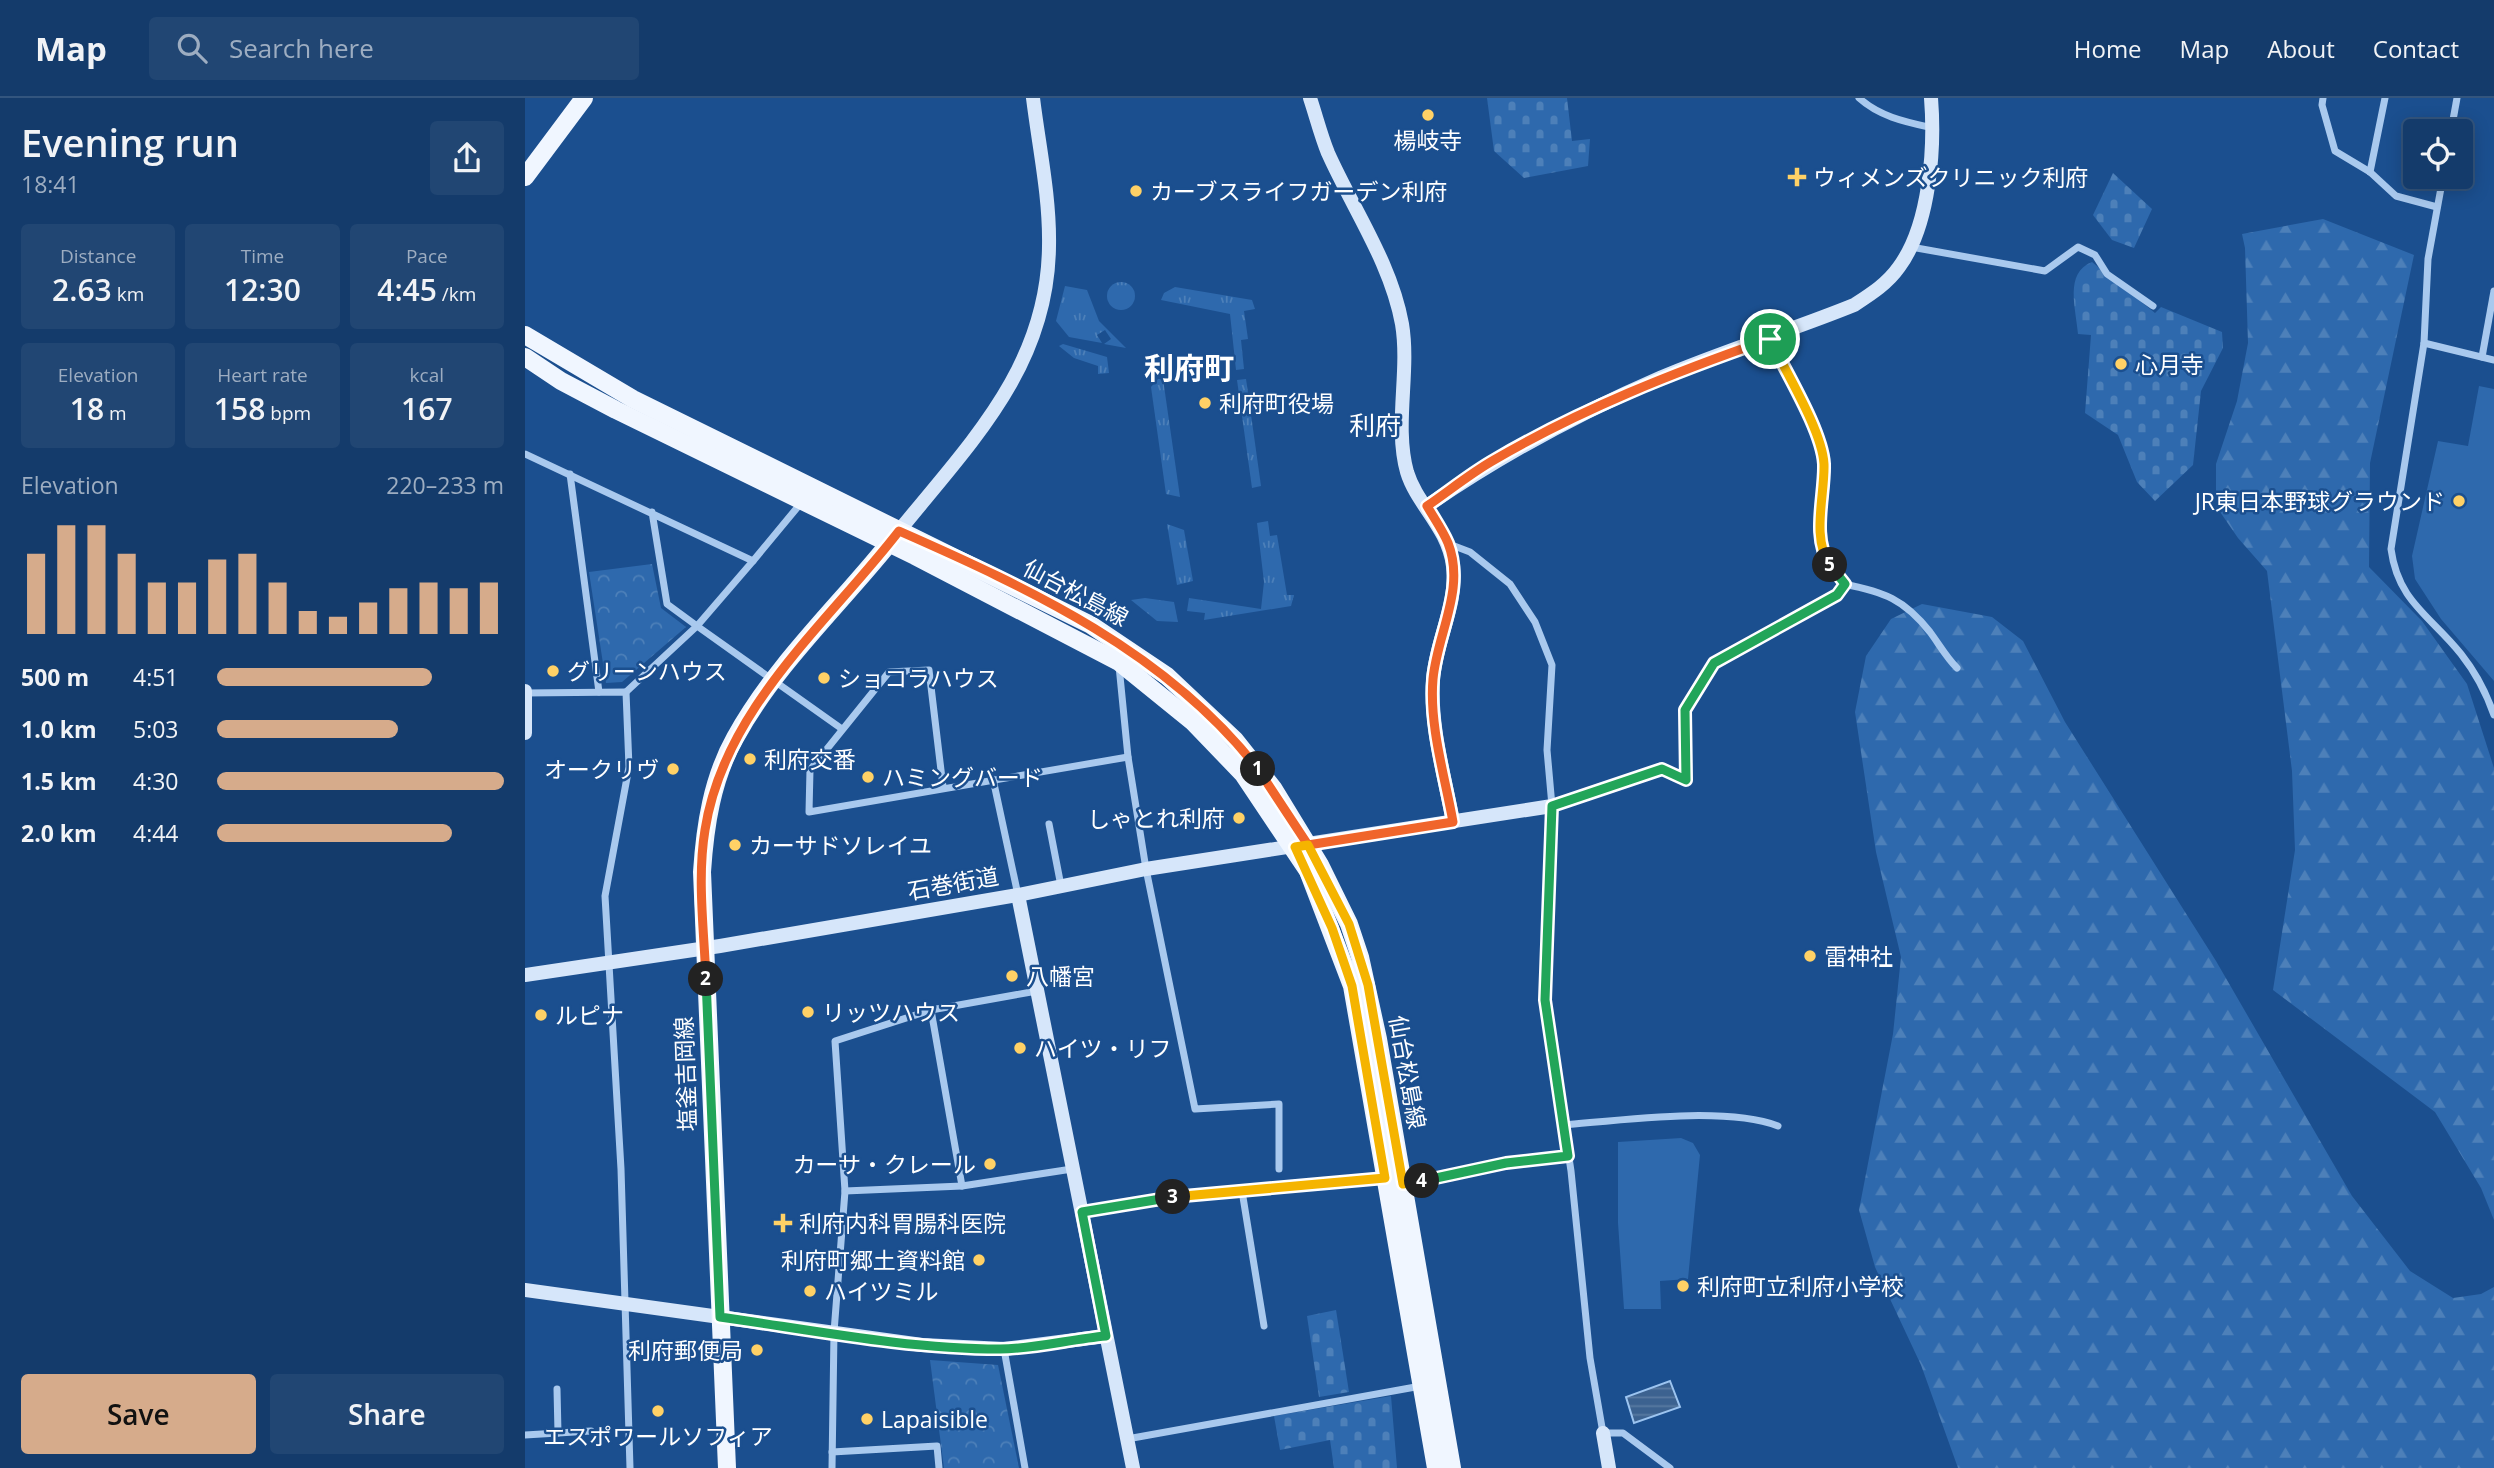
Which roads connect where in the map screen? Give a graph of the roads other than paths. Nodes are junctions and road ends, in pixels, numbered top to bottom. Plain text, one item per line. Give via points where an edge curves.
1 (584, 98) edge
2 (1033, 98) edge
3 (1310, 98) edge
4 (1859, 98) edge
5 (1931, 98) edge
6 (2323, 98) edge
7 (2385, 98) edge
8 (2457, 98) edge
9 (2453, 119) edge
10 (1933, 128) junction
11 (2370, 172) junction
12 (525, 177) edge
13 (2441, 189) edge
14 (2437, 207) junction
15 (1911, 247) junction
16 (2494, 291) edge
17 (2153, 306) dead end
18 (525, 335) edge
19 (1770, 339) junction
20 (2424, 343) junction
21 (525, 357) edge
22 (2481, 357) junction
23 (2494, 360) edge
24 (525, 454) edge
25 (570, 474) junction
26 (801, 502) junction
27 (1427, 506) junction
28 (652, 512) junction
29 (894, 538) junction
30 (1448, 544) junction
31 (753, 561) junction
32 (1845, 584) junction
33 (697, 626) junction
34 (1119, 662) junction
35 (1957, 668) dead end
36 (776, 679) junction
37 (525, 692) edge
38 (599, 692) junction
39 (626, 692) junction
40 (2494, 715) edge
41 (842, 729) junction
42 (525, 733) edge
43 (1128, 757) junction
44 (993, 779) junction
45 (943, 787) junction
46 (1552, 806) junction
47 (1453, 822) junction
48 (1049, 824) dead end
49 (1301, 846) junction
50 (1146, 869) junction
51 (1061, 886) junction
52 (1018, 895) junction
53 (705, 949) junction
54 (609, 964) junction
55 (525, 975) edge
56 (1037, 991) junction
57 (931, 1010) junction
58 (1565, 1125) junction
59 (1778, 1126) dead end
60 (1568, 1156) junction
61 (1073, 1168) junction
62 (1279, 1169) dead end
63 (1385, 1178) junction
64 (1403, 1184) junction
65 (963, 1186) junction
66 (845, 1191) junction
67 (1242, 1191) junction
68 (1082, 1212) junction
69 (525, 1290) edge
70 (624, 1304) junction
71 (720, 1317) junction
72 (1263, 1326) dead end
73 (834, 1332) junction
74 (1106, 1336) junction
75 (1004, 1349) junction
76 (1422, 1386) junction
77 (557, 1389) dead end
78 (591, 1431) dead end
79 (558, 1433) junction
80 (1603, 1433) junction
81 (525, 1435) edge
82 (1127, 1438) junction
83 (832, 1451) junction
84 (630, 1468) edge
85 (727, 1468) edge
86 (832, 1468) edge
87 (939, 1468) edge
88 (1025, 1468) edge
89 (1133, 1468) edge
90 (1436, 1468) edge
91 (1452, 1468) edge
92 (1609, 1468) edge
93 (1669, 1468) edge

1 - 12 main road
2 - 29 street via 1049,246 1039,324 1001,402
3 - 27 street via 1327,151 1396,299 1402,325 1404,455 1411,481
4 - 10 street via 1898,120
5 - 10 street
6 - 11 street via 2335,151
7 - 11 street
8 - 9 street
10 - 15 street via 1927,190
11 - 14 street via 2396,196
13 - 14 street
14 - 20 street via 2428,259
15 - 17 street via 2045,271 2078,247 2095,255 2107,274
15 - 19 street via 1879,290
16 - 22 street
18 - 29 main road, 仙台松島線 via 633,399
19 - 27 street via 1661,377 1573,419 1493,461
19 - 32 street via 1818,438 1824,460 1820,530 1827,561
20 - 22 street
20 - 40 street via 2393,533 2394,574 2411,603 2460,652 2484,686
21 - 26 main road, 仙台松島線 via 583,393
22 - 23 street
24 - 25 street
25 - 28 street
25 - 38 street
26 - 29 main road, 仙台松島線
26 - 31 street
27 - 30 street
28 - 31 street
28 - 33 street via 667,604
29 - 34 main road, 仙台松島線
29 - 36 main road, 塩釜吉岡線
29 - 49 main road, 仙台松島線 via 1091,625 1167,676 1235,740 1273,788
30 - 46 street via 1470,552 1510,584 1544,642 1552,665 1547,750
30 - 47 street via 1453,601 1433,681
31 - 33 street
32 - 35 street via 1878,590 1901,601
32 - 46 street via 1837,595 1714,663 1685,710 1686,780 1662,769
33 - 36 street
33 - 39 street
34 - 43 street
34 - 49 main road, 仙台松島線 via 1158,690 1223,751
36 - 41 street
36 - 53 main road, 塩釜吉岡線 via 734,738 714,790 704,831
37 - 38 street
37 - 42 street
38 - 39 street
39 - 54 street via 629,767 605,896
41 - 45 street via 810,770 809,813
41 - 45 street via 889,672 929,670
43 - 44 street
43 - 50 street
44 - 45 street
44 - 52 street
46 - 47 street
46 - 58 street via 1545,1000
47 - 49 street
48 - 51 street
49 - 50 street
49 - 63 main road, 仙台松島線 via 1352,986
49 - 64 main road, 仙台松島線 via 1349,924 1368,985
50 - 51 street
50 - 62 street via 1195,1109 1279,1104
51 - 52 street
52 - 53 street, 石巻街道
52 - 56 street, 石巻街道
53 - 54 street, 石巻街道
53 - 71 main road, 塩釜吉岡線
54 - 55 street, 石巻街道
54 - 70 street
56 - 57 street
56 - 61 street, 石巻街道
57 - 65 street
57 - 66 street via 835,1041
58 - 59 street via 1652,1118 1758,1118
58 - 60 street
60 - 64 street
60 - 80 street
61 - 65 street
61 - 68 street, 石巻街道
63 - 67 street
63 - 76 main road, 仙台松島線
64 - 91 main road, 仙台松島線
65 - 66 street
66 - 73 street
67 - 68 street
67 - 72 street
68 - 74 street, 石巻街道
69 - 70 street
70 - 71 street
70 - 84 street
71 - 73 street
71 - 85 main road, 塩釜吉岡線
73 - 75 street via 922,1345
73 - 83 street
74 - 75 street
74 - 82 street, 石巻街道
75 - 88 street
76 - 82 street
76 - 90 main road, 仙台松島線
77 - 79 street
78 - 79 street
79 - 81 street
80 - 92 street
80 - 93 street via 1623,1433
82 - 89 street, 石巻街道
83 - 86 street
83 - 87 street via 937,1446

